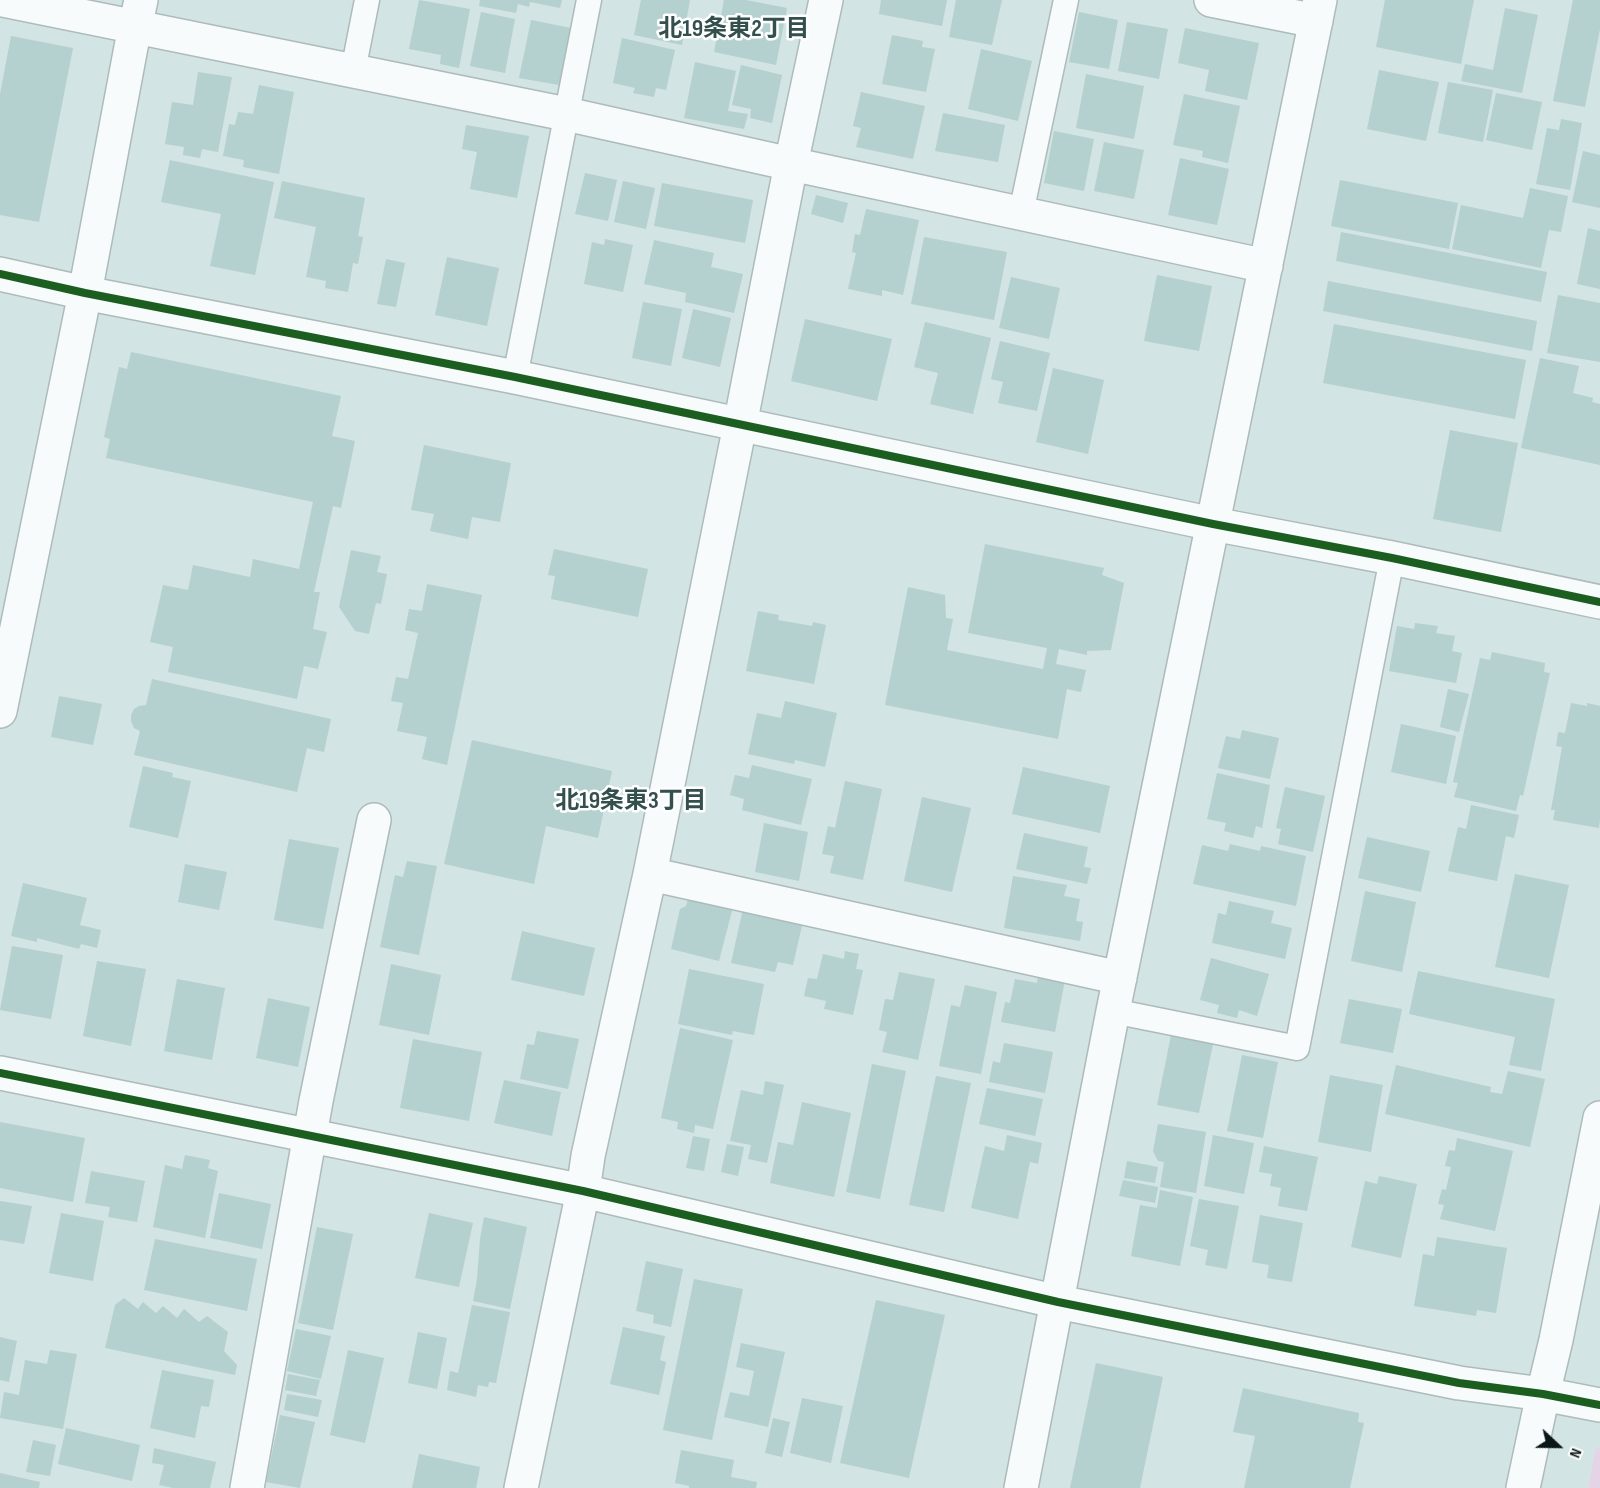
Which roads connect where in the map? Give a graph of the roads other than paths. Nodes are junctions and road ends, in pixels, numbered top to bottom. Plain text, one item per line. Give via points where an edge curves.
1 (3, 0) edge
2 (367, 0) edge
3 (589, 0) edge
4 (826, 0) edge
5 (1066, 0) edge
6 (1211, 0) edge
7 (1318, 10) edge
8 (138, 13) edge
9 (353, 71) junction
10 (566, 114) junction
11 (791, 164) junction
12 (1021, 213) junction
13 (1266, 266) junction
14 (0, 274) edge
15 (85, 293) junction
16 (515, 377) junction
17 (741, 425) junction
18 (1213, 524) junction
19 (1392, 558) junction
20 (1600, 602) edge
21 (0, 711) edge
22 (374, 820) dead end
23 (650, 874) junction
24 (1120, 978) junction
25 (1113, 1011) junction
26 (0, 1073) edge
27 (1600, 1118) edge
28 (311, 1136) junction
29 (583, 1191) junction
30 (1058, 1302) junction
31 (1543, 1394) junction
32 (1600, 1405) edge
33 (247, 1488) edge
34 (521, 1488) edge
35 (1021, 1488) edge
36 (1523, 1488) edge

1 - 8 street
2 - 9 lane
3 - 10 lane
4 - 11 street
5 - 12 lane
6 - 7 street
7 - 13 street
8 - 9 street
8 - 15 street
9 - 10 street
10 - 11 street
10 - 16 lane
11 - 12 street
11 - 17 street
12 - 13 street
13 - 18 street
14 - 15 street
15 - 16 street
15 - 21 street
16 - 17 street
17 - 18 street
17 - 23 street
18 - 19 street
18 - 24 street
19 - 20 street
19 - 25 lane via 1297,1048
22 - 28 street
23 - 24 street
23 - 29 street
24 - 25 street
25 - 30 street
26 - 28 street
27 - 31 street
28 - 29 street
28 - 33 street
29 - 30 street
29 - 34 street
30 - 31 street via 1458,1383
30 - 35 street
31 - 32 street
31 - 36 street

